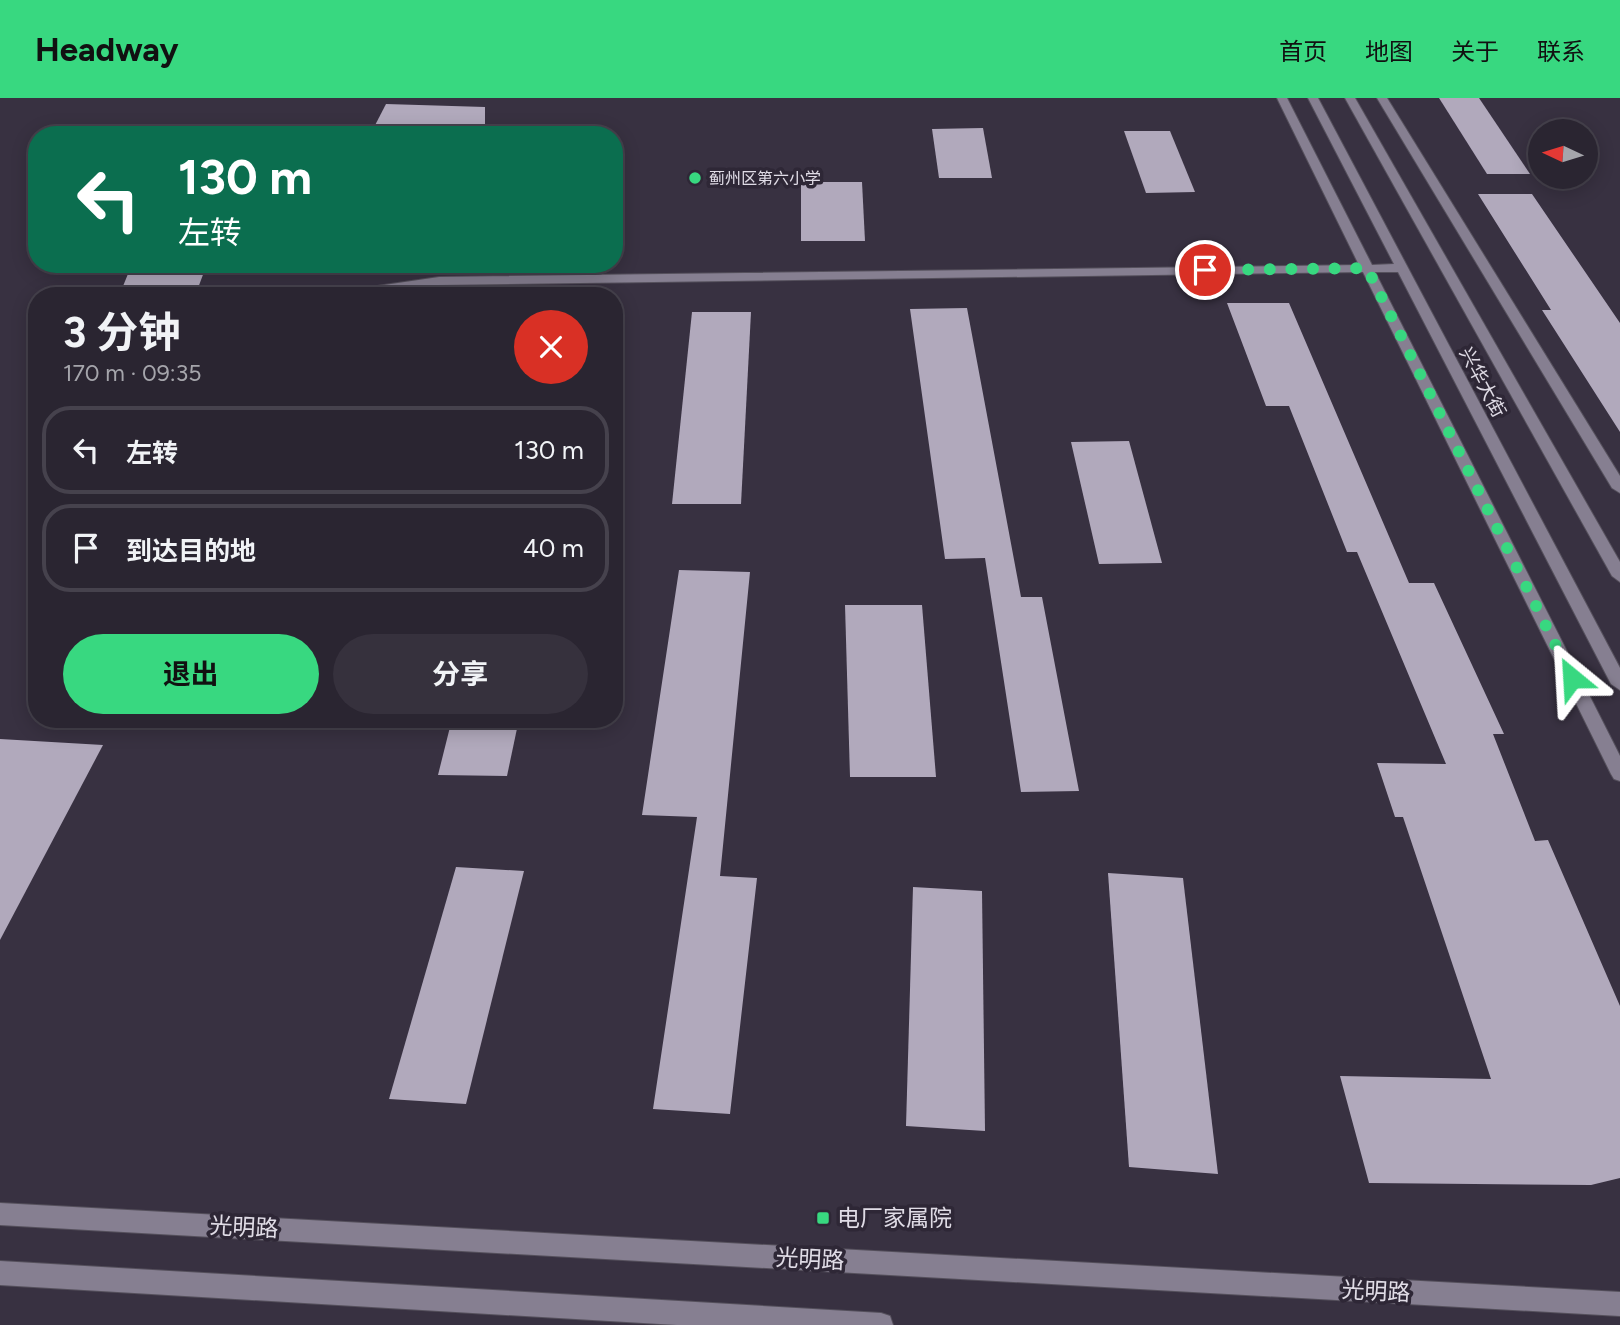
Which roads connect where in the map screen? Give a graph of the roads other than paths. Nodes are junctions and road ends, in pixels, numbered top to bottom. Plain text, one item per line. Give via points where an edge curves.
1 (1282, 98) edge
2 (1313, 98) edge
3 (1350, 98) edge
4 (1382, 98) edge
5 (1367, 268) junction
6 (1401, 268) junction
7 (398, 287) edge
8 (1620, 488) edge
9 (1620, 576) edge
10 (1620, 684) edge
11 (1620, 774) edge
12 (0, 1214) edge
13 (0, 1273) edge
14 (1614, 1302) edge
15 (881, 1325) edge

1 - 5 street
2 - 6 street, 兴华大街
3 - 9 street, 兴华大街
4 - 8 street
5 - 6 street
5 - 7 street via 439,281
5 - 11 street
6 - 10 street, 兴华大街
12 - 14 street, 光明路
13 - 15 street

